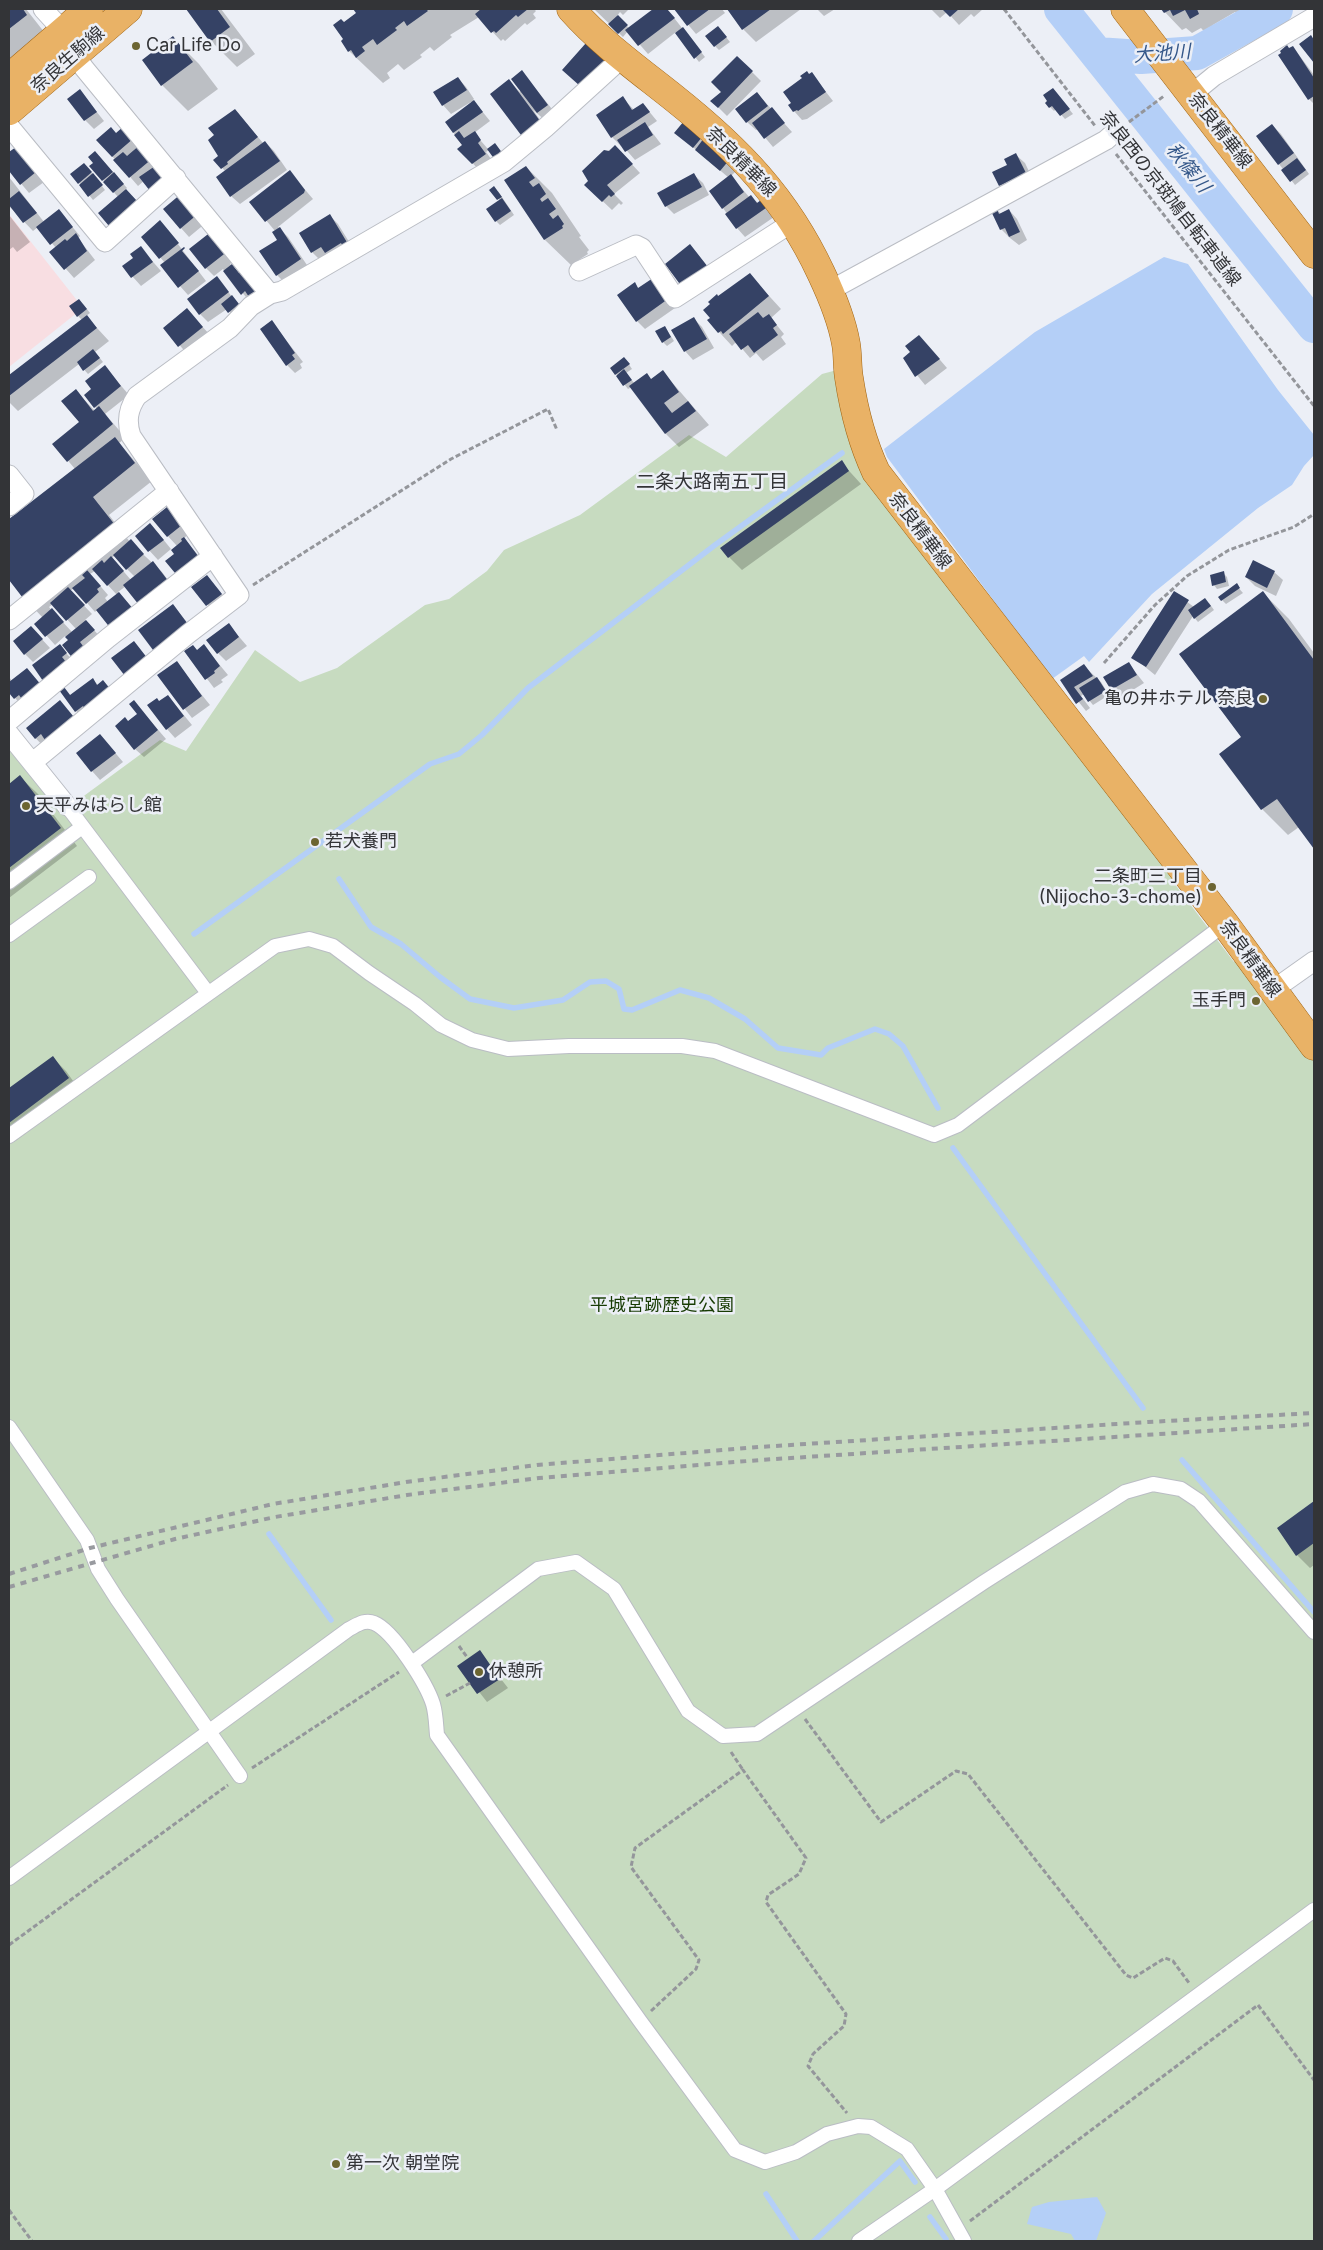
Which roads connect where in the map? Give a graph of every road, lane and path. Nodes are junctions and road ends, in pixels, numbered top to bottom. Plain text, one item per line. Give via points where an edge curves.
1 (43, 9) edge
2 (89, 9) edge
3 (128, 9) edge
4 (572, 9) edge
5 (1004, 9) edge
6 (1125, 9) edge
7 (1314, 17) edge
8 (68, 44) junction
9 (622, 58) junction
10 (9, 78) edge
11 (1181, 90) junction
12 (9, 112) edge
13 (9, 126) edge
14 (1110, 136) junction
15 (176, 178) junction
16 (793, 222) junction
17 (1314, 254) edge
18 (579, 271) dead end
19 (829, 291) junction
20 (270, 294) junction
21 (1314, 406) edge
22 (557, 430) dead end
23 (9, 475) edge
24 (169, 491) junction
25 (9, 506) edge
26 (1314, 514) edge
27 (213, 556) junction
28 (240, 595) junction
29 (9, 620) edge
30 (1104, 663) dead end
31 (9, 721) edge
32 (9, 734) edge
33 (33, 762) junction
34 (67, 806) joint
35 (82, 827) junction
36 (88, 877) dead end
37 (9, 882) edge
38 (1225, 924) junction
39 (9, 934) edge
40 (1314, 961) edge
41 (1273, 990) junction
42 (208, 993) junction
43 (1314, 1046) edge
44 (9, 1136) edge
45 (9, 1427) edge
46 (1314, 1632) edge
47 (412, 1663) junction
48 (470, 1683) dead end
49 (433, 1704) junction
50 (797, 1708) junction
51 (209, 1733) junction
52 (240, 1776) junction
53 (9, 1878) edge
54 (1314, 1910) edge
55 (9, 1946) edge
56 (1198, 1996) junction
57 (640, 2021) junction
58 (1314, 2080) edge
59 (858, 2126) junction
60 (935, 2189) junction
61 (9, 2210) edge
62 (972, 2227) dead end
63 (32, 2241) edge
64 (859, 2241) edge
65 (964, 2241) edge

1 - 8 street
2 - 8 main road, 奈良生駒線
3 - 8 main road, 奈良生駒線
4 - 9 main road, 奈良精華線
5 - 14 path, 奈良西の京斑鳩自転車道線
6 - 11 main road, 奈良精華線
7 - 11 street via 1214,76
8 - 10 main road, 奈良生駒線
8 - 12 main road, 奈良生駒線
8 - 15 street via 148,148
9 - 16 main road, 奈良精華線 via 676,99 746,162 783,205
9 - 20 street via 504,162 282,291
11 - 14 path
11 - 17 main road, 奈良精華線
13 - 15 street via 105,242
14 - 19 street
14 - 21 path, 奈良西の京斑鳩自転車道線
15 - 20 street
16 - 18 street via 675,298 642,248 636,245
16 - 19 main road, 奈良精華線
19 - 38 main road, 奈良精華線 via 846,343 849,378 862,441 876,472
20 - 24 street via 132,402 128,417 131,436
22 - 28 path via 548,409 451,459
23 - 25 street via 24,494
24 - 27 street
24 - 29 street
26 - 30 path via 1294,527 1229,550 1187,576 1155,605
27 - 28 street
27 - 31 street
28 - 33 street
32 - 33 street
33 - 34 street
34 - 35 street
35 - 37 street
35 - 42 street
36 - 39 street
38 - 41 main road, 奈良精華線
38 - 42 street via 958,1125 934,1135 715,1051 682,1046 508,1049 472,1040 442,1025 333,946 309,939 276,946
40 - 41 street
41 - 43 main road, 奈良精華線
42 - 44 street
45 - 51 street via 87,1540 98,1569
46 - 50 street via 1199,1501 1181,1489 1153,1484 1117,1497
47 - 49 street
47 - 50 street via 538,1569 576,1562 614,1589 688,1711 723,1736 757,1734
47 - 51 street via 374,1622 362,1622
47 - 52 path
48 - 49 path
49 - 57 street via 437,1735
50 - 56 path via 881,1822 956,1771 968,1774 1126,1975 1133,1978 1165,1958 1173,1961
51 - 52 street
51 - 53 street
52 - 55 path
54 - 56 street
56 - 60 street
57 - 59 street via 736,2150 765,2162 796,2152 827,2134
57 - 59 path via 696,1969 699,1960 631,1867 635,1848 743,1770 806,1858 799,1874 768,1895 766,1902 846,2014 844,2026 813,2054 808,2066
58 - 62 path via 1258,2005 969,2220
59 - 60 street via 871,2127 907,2149
60 - 64 street
60 - 65 street
61 - 63 path

